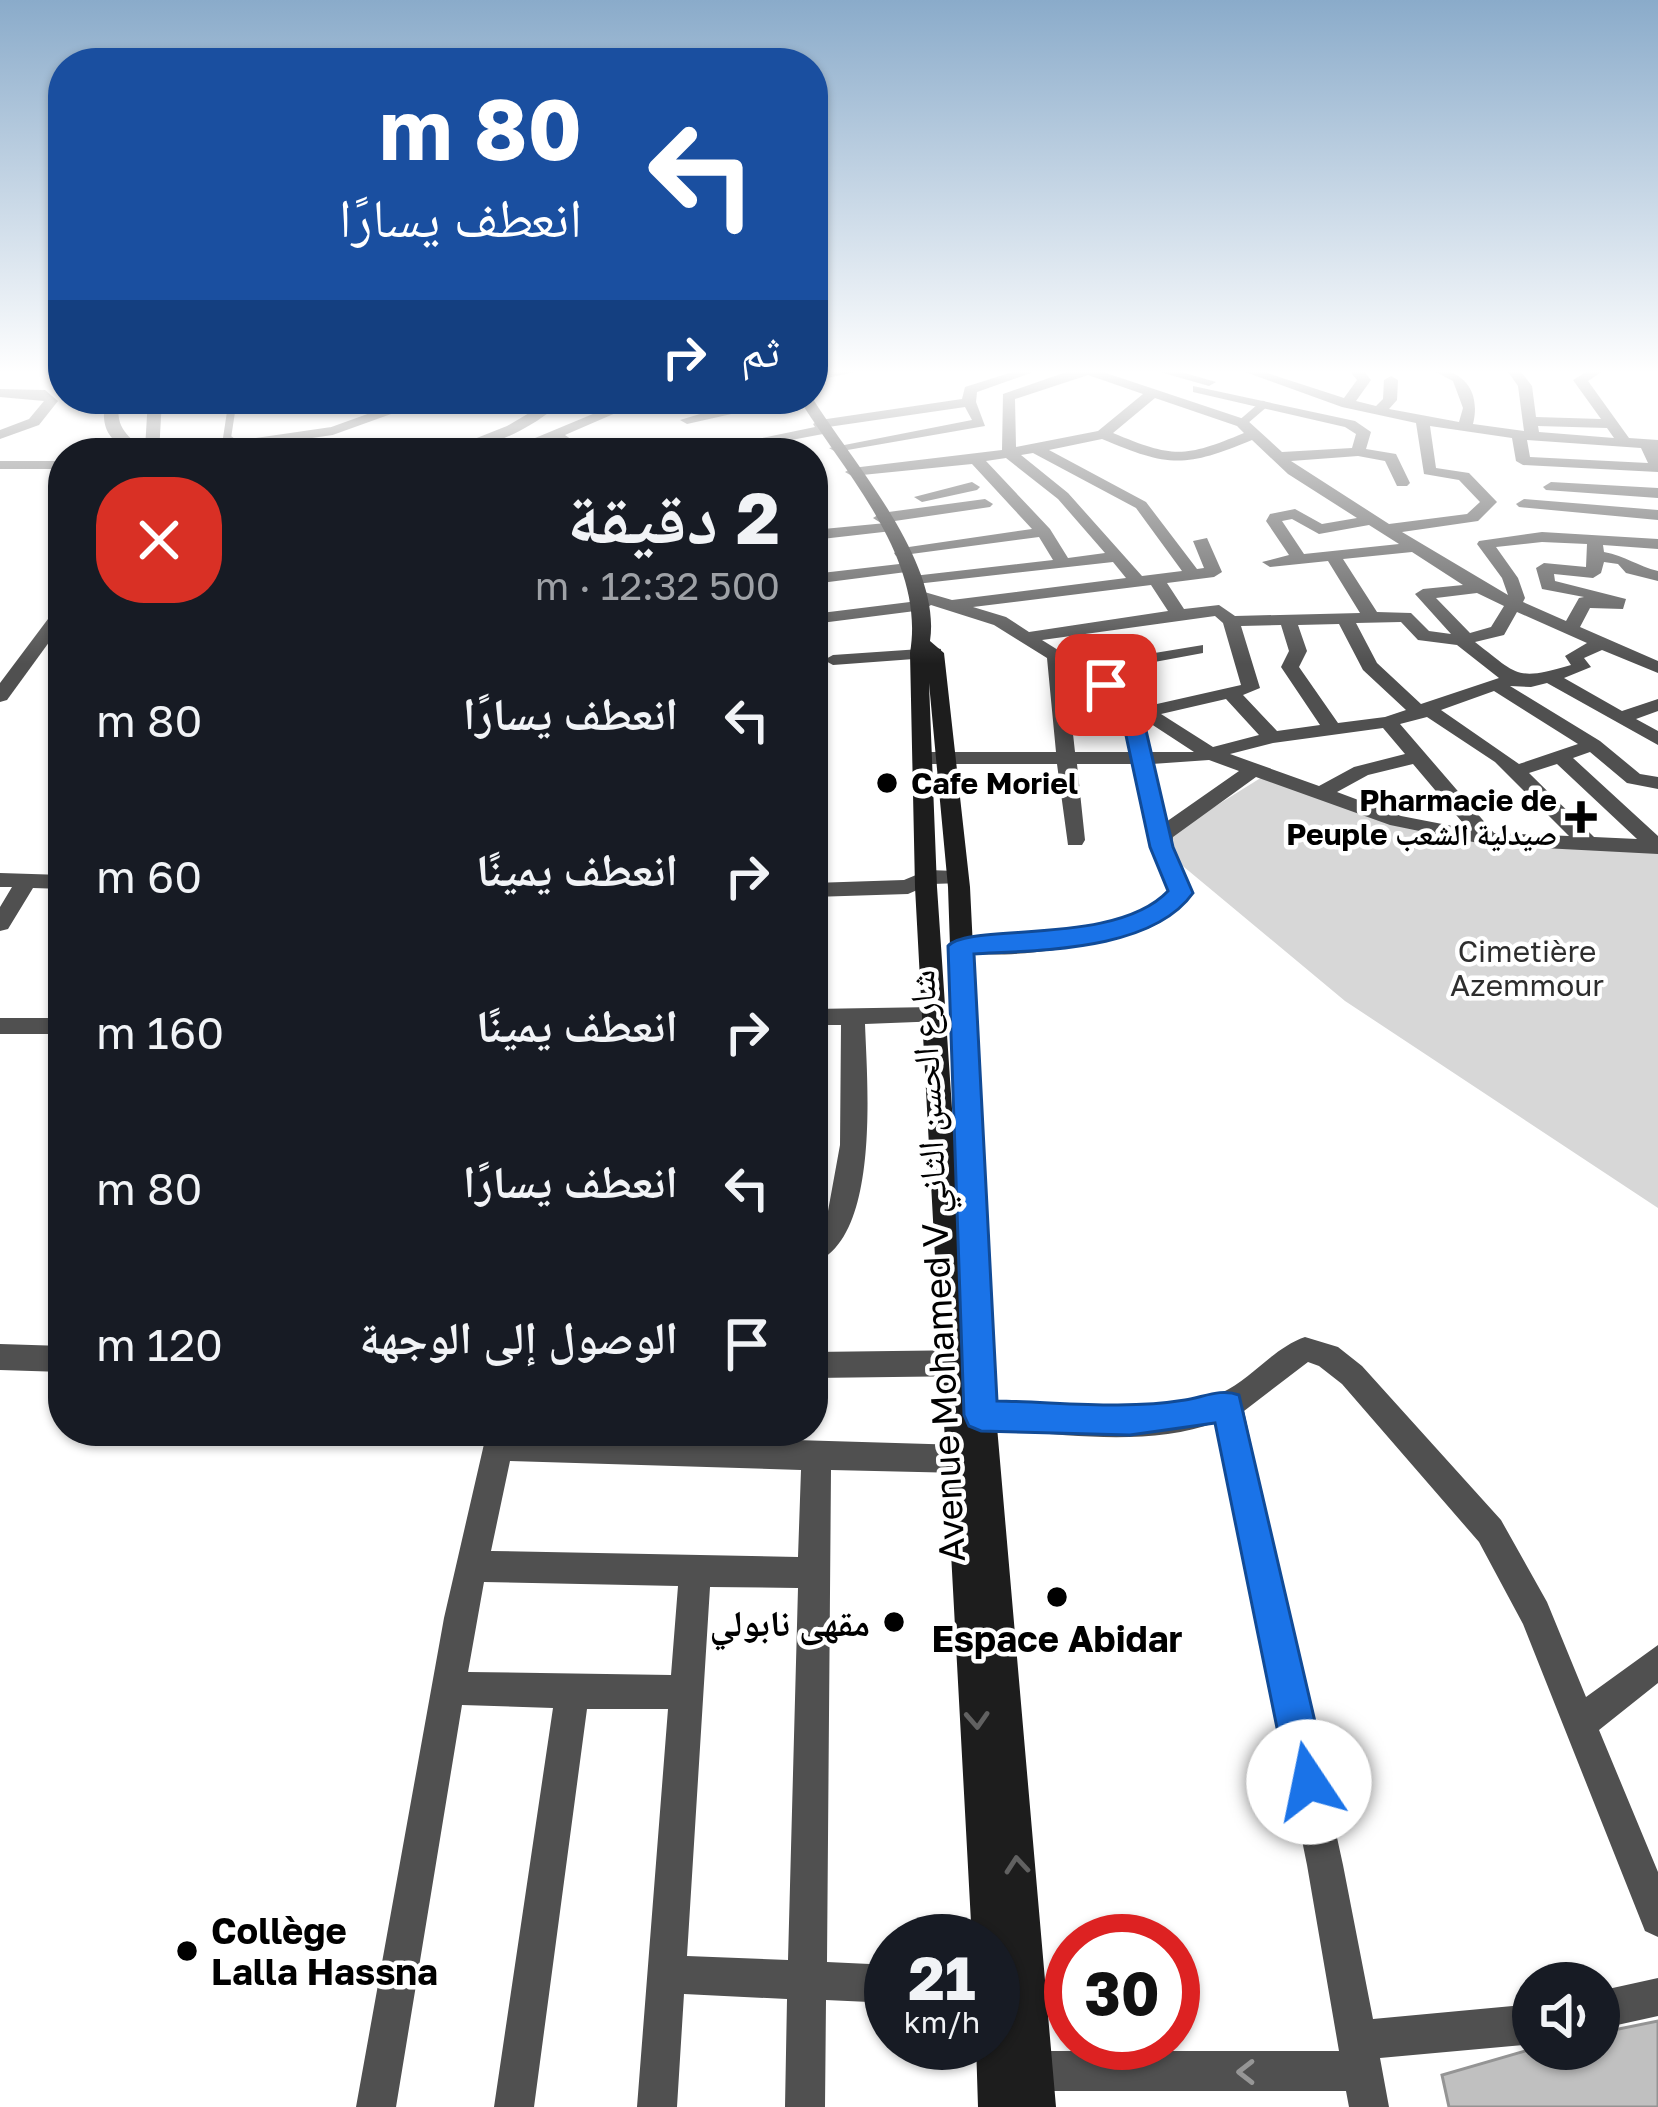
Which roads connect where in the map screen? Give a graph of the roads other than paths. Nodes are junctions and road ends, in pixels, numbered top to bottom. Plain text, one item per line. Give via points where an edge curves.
1 (847, 467) edge
2 (893, 467) edge
3 (1000, 467) edge
4 (1012, 467) edge
5 (1070, 467) edge
6 (1292, 467) edge
7 (1395, 467) edge
8 (1429, 467) edge
9 (1541, 467) edge
10 (852, 472) junction
11 (1402, 483) dead end
12 (972, 488) dead end
13 (1551, 488) junction
14 (1658, 493) edge
15 (1490, 502) junction
16 (985, 504) dead end
17 (1524, 504) junction
18 (1658, 515) edge
19 (880, 518) junction
20 (1372, 520) junction
21 (1390, 530) junction
22 (828, 531) edge
23 (1044, 532) junction
24 (1201, 541) dead end
25 (1658, 544) edge
26 (1418, 547) junction
27 (1595, 547) junction
28 (1116, 557) junction
29 (1335, 559) junction
30 (1301, 561) junction
31 (1270, 562) dead end
32 (1064, 565) junction
33 (1193, 574) junction
34 (1658, 576) edge
35 (828, 579) edge
36 (1147, 580) junction
37 (914, 581) junction
38 (1480, 588) junction
39 (955, 604) junction
40 (1514, 606) junction
41 (828, 613) edge
42 (1179, 615) junction
43 (1372, 618) junction
44 (1345, 619) junction
45 (1231, 621) junction
46 (1288, 621) junction
47 (1570, 629) junction
48 (48, 634) edge
49 (1028, 637) junction
50 (1464, 639) junction
51 (1602, 644) junction
52 (926, 649) junction
53 (1197, 650) dead end
54 (1055, 652) junction
55 (833, 660) dead end
56 (1654, 667) edge
57 (1083, 670) junction
58 (1549, 677) junction
59 (1505, 682) junction
60 (1228, 691) junction
61 (0, 696) edge
62 (1658, 705) edge
63 (1137, 706) junction
64 (1424, 711) junction
65 (1618, 718) junction
66 (1388, 722) junction
67 (1334, 731) junction
68 (1272, 737) junction
69 (1658, 739) edge
70 (1593, 745) junction
71 (1210, 754) junction
72 (1063, 756) junction
73 (1418, 757) junction
74 (1561, 757) junction
75 (934, 758) junction
76 (1140, 760) junction
77 (1254, 769) junction
78 (1516, 771) junction
79 (1658, 783) edge
80 (1321, 793) junction
81 (1160, 839) junction
82 (1488, 839) junction
83 (1075, 840) dead end
84 (1590, 845) junction
85 (1658, 847) edge
86 (0, 880) edge
87 (27, 881) junction
88 (48, 882) edge
89 (936, 888) junction
90 (828, 897) edge
91 (0, 924) edge
92 (961, 946) junction
93 (934, 1016) junction
94 (828, 1017) edge
95 (853, 1017) junction
96 (0, 1026) edge
97 (48, 1026) edge
98 (828, 1241) edge
99 (0, 1357) edge
100 (48, 1359) edge
101 (969, 1363) junction
102 (828, 1365) edge
103 (1228, 1405) junction
104 (971, 1416) junction
105 (499, 1446) edge
106 (631, 1446) edge
107 (816, 1456) junction
108 (962, 1459) junction
109 (470, 1566) junction
110 (695, 1572) junction
111 (813, 1573) junction
112 (1658, 1662) edge
113 (448, 1688) junction
114 (572, 1692) junction
115 (685, 1692) junction
116 (1579, 1724) junction
117 (989, 1914) edge
118 (1658, 1918) edge
119 (665, 1974) junction
120 (808, 1982) junction
121 (864, 1983) edge
122 (1658, 1996) edge
123 (1620, 2005) edge
124 (1512, 2030) edge
125 (1363, 2073) edge
126 (1016, 2089) edge
127 (376, 2107) edge
128 (514, 2107) edge
129 (657, 2107) edge
130 (805, 2107) edge

1 - 10 main road
2 - 10 street
3 - 23 street
4 - 28 street via 1064,496
5 - 33 street via 1141,505
6 - 20 street
7 - 11 street
8 - 15 street via 1464,476
9 - 13 street
10 - 19 main road
12 - 19 street
13 - 14 street
13 - 17 street via 1525,488
15 - 17 street
15 - 21 street via 1472,518
16 - 19 street
17 - 18 street
19 - 22 street
19 - 37 main road
20 - 21 street
20 - 30 street via 1319,529 1298,514 1276,517
21 - 26 street
23 - 32 street
23 - 37 street
24 - 33 street via 1216,571
25 - 27 street
26 - 29 street
26 - 38 street
27 - 34 street
27 - 40 street via 1524,538 1485,544 1515,587
27 - 47 street via 1593,573 1544,568 1548,585 1618,599 1585,602
28 - 32 street
28 - 36 street
29 - 30 street
29 - 43 street
30 - 31 street
32 - 37 street
33 - 36 street
35 - 37 street
36 - 39 street
36 - 42 street
37 - 39 street
37 - 41 street
37 - 52 main road, Avenue Mohamed V شارع الحسن الثاني
38 - 40 street
38 - 50 street via 1423,594
39 - 49 street
40 - 47 street
40 - 50 street via 1498,631
42 - 45 street via 1219,610
42 - 49 street
43 - 44 street
43 - 50 street via 1407,617 1424,636
44 - 46 street
44 - 64 street via 1369,666
45 - 46 street
45 - 60 street via 1252,686
46 - 67 street via 1298,651 1290,667
47 - 51 street
48 - 61 street
49 - 54 street
50 - 59 street
51 - 56 street
51 - 58 street via 1574,656 1582,667
52 - 55 street
52 - 75 main road, Avenue Mohamed V شارع الحسن الثاني
53 - 57 street
54 - 57 street
54 - 72 street
57 - 63 street
58 - 59 street
58 - 65 street
59 - 64 street
59 - 70 street
60 - 63 street
60 - 68 street
62 - 65 street
63 - 71 street
63 - 76 street
64 - 66 street
64 - 78 street
65 - 69 street
66 - 67 street
66 - 73 street
67 - 68 street
68 - 71 street
70 - 74 street
70 - 79 street via 1634,779
71 - 76 street
71 - 77 street
72 - 75 street
72 - 76 street
72 - 83 street
73 - 80 street via 1361,771
73 - 82 street
74 - 78 street
74 - 85 street
75 - 89 main road, Avenue Mohamed V شارع الحسن الثاني
76 - 81 street
77 - 80 street
77 - 81 street
78 - 84 street
80 - 82 street via 1419,828
81 - 92 street via 1181,893 1162,913 1075,938
82 - 84 street
84 - 85 street
86 - 87 street
87 - 88 street
87 - 91 street
89 - 90 street
89 - 92 main road, Avenue Mohamed V شارع الحسن الثاني
89 - 93 main road, Avenue Mohamed V شارع الحسن الثاني
92 - 101 main road, Avenue Mohamed V شارع الحسن الثاني
93 - 95 street
93 - 101 main road, Avenue Mohamed V شارع الحسن الثاني
94 - 95 street
95 - 98 street via 848,1185
96 - 97 street
99 - 100 street
101 - 102 street
101 - 104 main road, Avenue Mohamed V شارع الحسن الثاني
103 - 104 street via 1130,1420
103 - 116 street via 1305,1349 1352,1375 1490,1531 1519,1578
103 - 125 street
104 - 108 main road, Avenue Mohamed V شارع الحسن الثاني
126 -> 104 main road, Avenue Mohamed V شارع الحسن الثاني
105 - 109 street
106 - 107 street
107 - 108 street
107 - 111 street
108 -> 117 main road, Avenue Mohamed V شارع الحسن الثاني
109 - 110 street
109 - 113 street
110 - 111 street
110 - 115 street
111 - 120 street
112 - 116 street
113 - 114 street
113 - 127 street
114 - 115 street
114 - 128 street
115 - 119 street
116 - 118 street
119 - 120 street
119 - 129 street
120 - 121 street
120 - 130 street
122 - 123 street
124 - 125 street
125 -> 126 street

